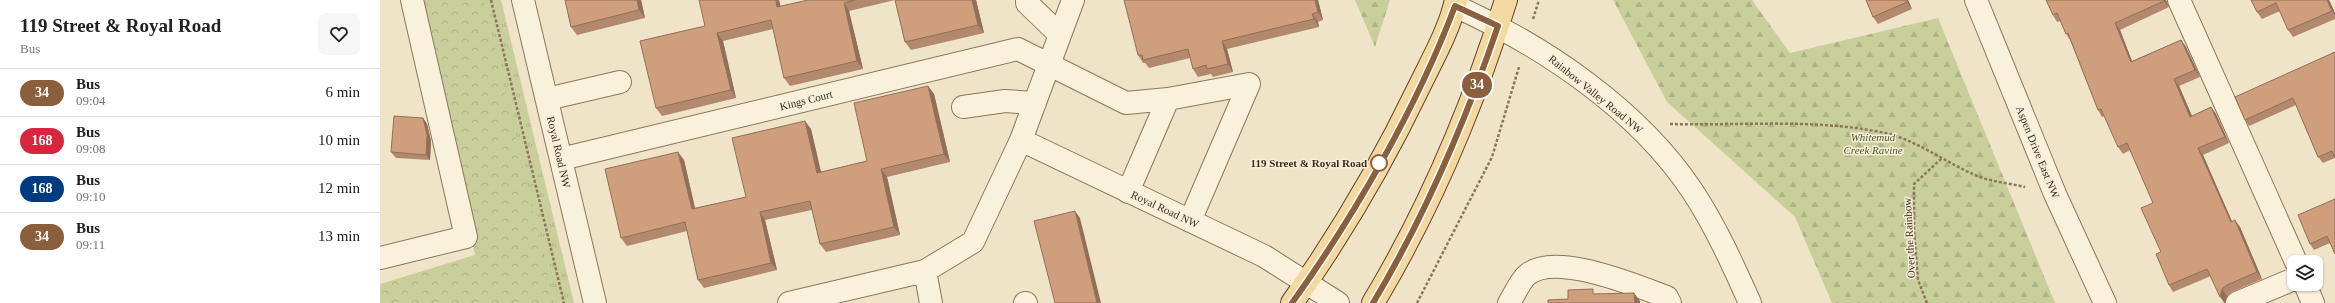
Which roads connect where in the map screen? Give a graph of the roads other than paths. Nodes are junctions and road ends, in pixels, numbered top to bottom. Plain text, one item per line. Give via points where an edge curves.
1 (412, 0) edge
2 (523, 0) edge
3 (1027, 0) edge
4 (1073, 0) edge
5 (1506, 0) edge
6 (1976, 0) edge
7 (2179, 0) edge
8 (1456, 3) edge
9 (1498, 26) junction
10 (1060, 34) junction
11 (1050, 63) junction
12 (620, 82) dead end
13 (547, 99) junction
14 (1168, 99) junction
15 (1035, 104) junction
16 (963, 107) dead end
17 (1021, 140) junction
18 (561, 159) junction
19 (1128, 192) junction
20 (1190, 221) junction
21 (2293, 255) edge
22 (380, 258) edge
23 (925, 271) junction
24 (2287, 282) edge
25 (1307, 283) junction
26 (2309, 291) edge
27 (595, 303) edge
28 (789, 303) edge
29 (931, 303) edge
30 (1292, 303) edge
31 (1338, 303) edge
32 (1373, 303) edge
33 (1509, 303) edge
34 (1670, 303) edge
35 (1750, 303) edge
36 (2105, 303) edge
37 (2237, 303) edge
38 (2313, 303) edge

1 - 22 street via 466,237
2 - 13 street, Royal Road NW
3 - 10 street via 1027,3
4 - 10 street
5 - 9 main road
6 - 36 street, Aspen Drive East NW via 2055,194
7 - 21 street
8 - 9 street, Rainbow Valley Road NW
8 - 25 main road via 1442,40 1405,115 1350,216
9 - 32 main road via 1454,145 1402,254
9 - 35 street, Rainbow Valley Road NW via 1528,42 1594,90 1639,127 1693,192 1727,253
10 - 11 street
11 - 14 street, Kings Court via 1126,103
11 - 15 street
11 - 18 street, Kings Court via 1018,49
12 - 13 street
13 - 18 street, Royal Road NW
14 - 19 street
14 - 20 street, Kings Court via 1250,84
15 - 16 street via 1005,101
15 - 17 street
17 - 19 street, Royal Road NW
17 - 23 street via 973,242
18 - 27 street, Royal Road NW
19 - 20 street, Royal Road NW
20 - 25 street, Royal Road NW via 1264,256
23 - 28 street
23 - 29 street
24 - 37 street
25 - 30 main road
25 - 31 street, Royal Road NW
26 - 38 street
33 - 34 street via 1527,275 1548,266 1588,270 1667,297

